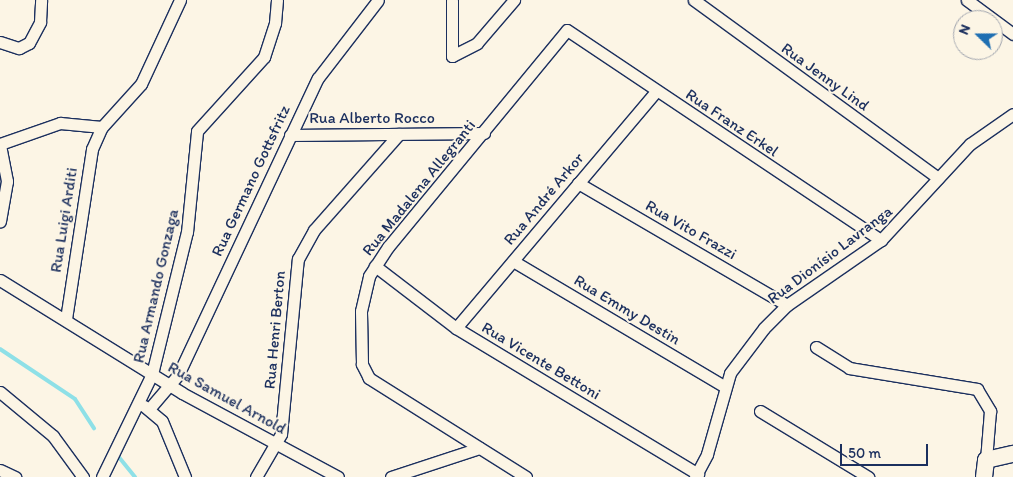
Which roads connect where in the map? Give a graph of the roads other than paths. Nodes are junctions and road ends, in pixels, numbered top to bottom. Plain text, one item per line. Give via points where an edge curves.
1 (41, 0) edge
2 (180, 0) edge
3 (277, 0) edge
4 (378, 0) edge
5 (452, 0) edge
6 (514, 0) edge
7 (694, 0) edge
8 (967, 0) edge
9 (567, 30) joint
10 (1013, 34) edge
11 (0, 42) edge
12 (656, 90) junction
13 (1013, 114) edge
14 (102, 127) junction
15 (484, 133) junction
16 (399, 134) junction
17 (290, 135) junction
18 (0, 144) edge
19 (938, 178) junction
20 (578, 183) junction
21 (0, 221) edge
22 (881, 240) junction
23 (513, 262) junction
24 (375, 266) junction
25 (0, 280) edge
26 (787, 306) junction
27 (66, 320) junction
28 (456, 328) junction
29 (816, 347) dead end
30 (152, 374) junction
31 (171, 386) junction
32 (725, 386) junction
33 (0, 392) edge
34 (145, 406) junction
35 (760, 411) dead end
36 (277, 445) junction
37 (480, 448) junction
38 (1013, 454) edge
39 (986, 460) junction
40 (0, 470) edge
41 (697, 475) edge
42 (15, 477) edge
43 (82, 477) edge
44 (102, 477) edge
45 (185, 477) edge
46 (256, 477) edge
47 (338, 477) edge
48 (391, 477) edge
49 (526, 477) edge
50 (868, 477) edge
51 (984, 477) edge

1 - 11 street via 40,22 29,43 19,48
2 - 14 street, Rua Luigi Arditi via 141,84
3 - 30 street, Rua Armando Gonzaga via 273,32 264,57 205,118 193,142 187,232
4 - 17 street, Rua Germano Gottsfritz via 318,78
5 - 6 street via 452,56 477,43
7 - 19 street, Rua Jenny Lind
8 - 10 street
9 - 12 street, Rua Franz Erkel
9 - 15 street, Rua Madalena Allegranti
12 - 20 street, Rua André Arkor
12 - 22 street, Rua Franz Erkel
13 - 19 street, Rua Dionísio Lavranga via 983,133
14 - 18 street via 60,123
14 - 27 street, Rua Luigi Arditi via 92,149
15 - 16 street, Rua Alberto Rocco
15 - 24 street, Rua Madalena Allegranti
16 - 17 street, Rua Alberto Rocco
16 - 36 street, Rua Henri Berton via 314,230 298,259
17 - 31 street, Rua Germano Gottsfritz
18 - 21 street via 7,182
19 - 22 street, Rua Dionísio Lavranga
20 - 23 street, Rua André Arkor
20 - 26 street, Rua Vito Frazzi
22 - 26 street, Rua Dionísio Lavranga
23 - 28 street, Rua André Arkor
23 - 32 street, Rua Emmy Destin
24 - 28 street, Rua Vicente Bettoni
24 - 37 street, Rua Madalena Allegranti via 364,288 361,311 366,373
25 - 27 street, Rua Samuel Arnold
26 - 32 street, Rua Dionísio Lavranga via 740,357
27 - 30 street, Rua Samuel Arnold
28 - 41 street, Rua Vicente Bettoni
29 - 39 street via 848,368 969,386 984,395 990,411
30 - 31 street, Rua Samuel Arnold
30 - 34 street, Rua Armando Gonzaga
31 - 34 street, Rua Germano Gottsfritz
31 - 36 street, Rua Samuel Arnold
32 - 41 street, Rua Dionísio Lavranga
33 - 43 street via 53,436
34 - 44 street, Rua Armando Gonzaga
34 - 45 street via 162,421
35 - 50 street
36 - 46 street
36 - 47 street, Rua Samuel Arnold
37 - 48 street
37 - 49 street
38 - 39 street
39 - 51 street
40 - 42 street

